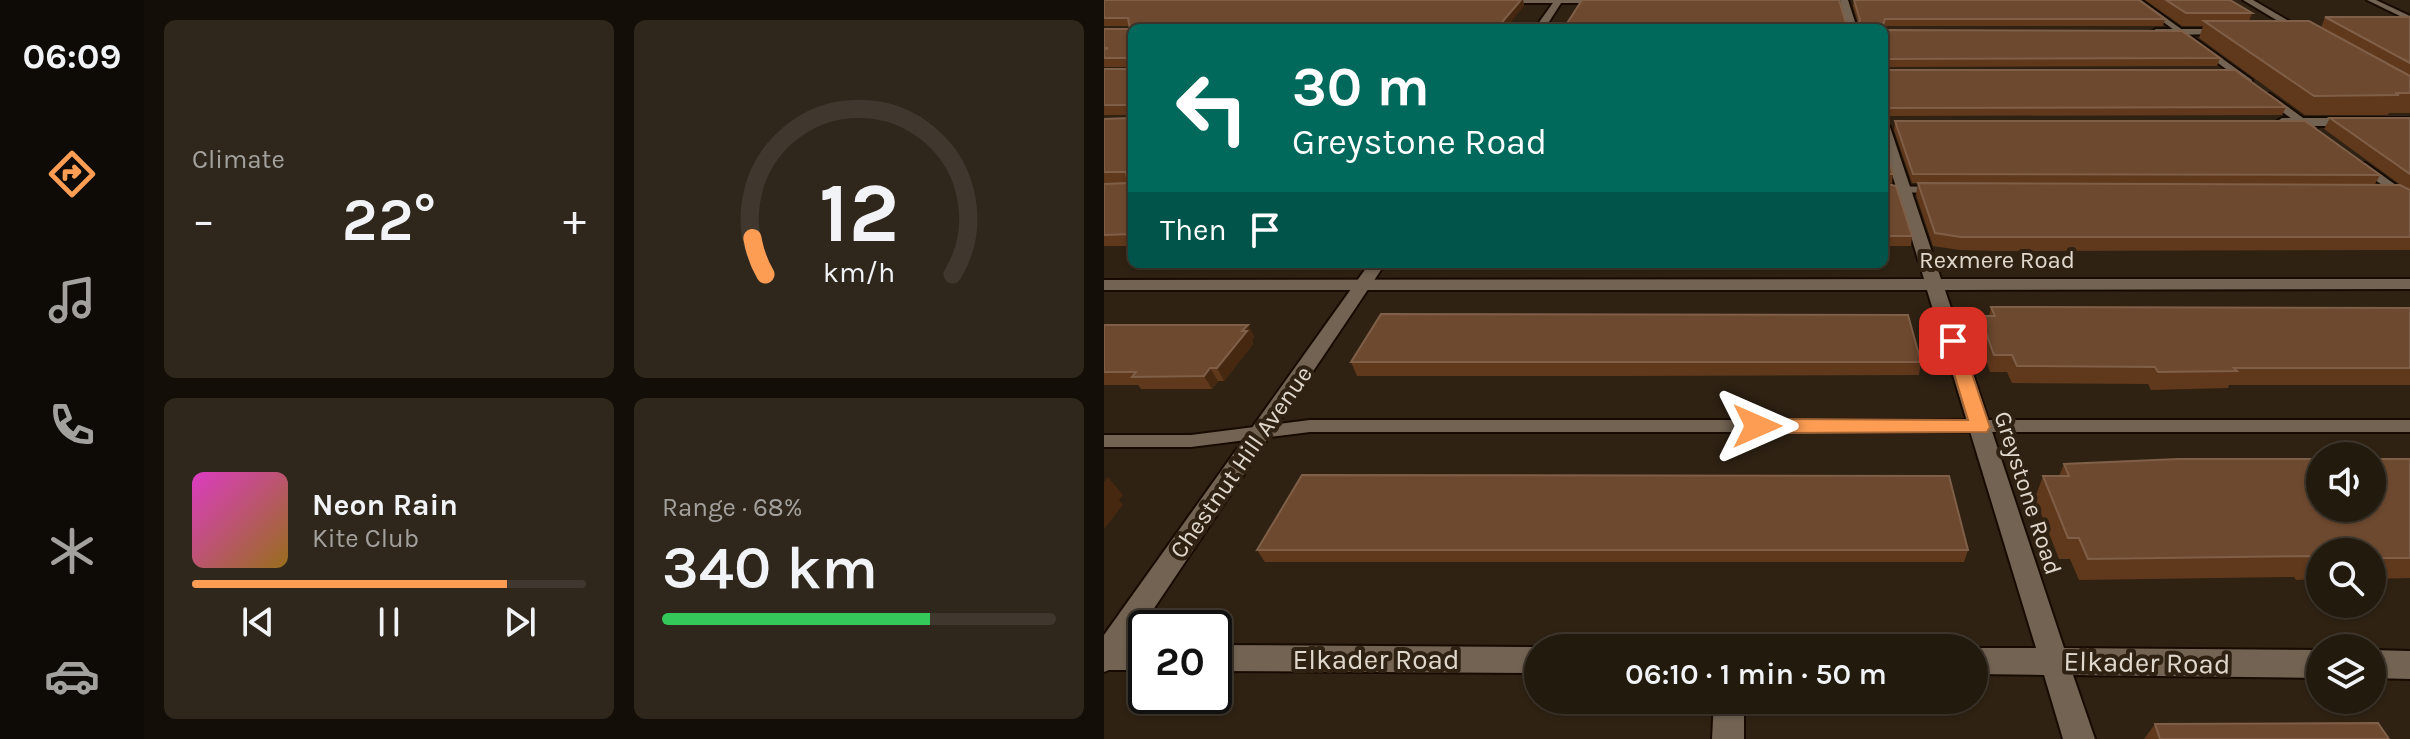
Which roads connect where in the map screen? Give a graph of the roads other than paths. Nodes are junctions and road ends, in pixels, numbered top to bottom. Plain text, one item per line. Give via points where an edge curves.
1 (1844, 0) edge
2 (2138, 0) edge
3 (2247, 0) edge
4 (2370, 0) edge
5 (1487, 1) edge
6 (1559, 1) edge
7 (1606, 1) edge
8 (1828, 1) edge
9 (1859, 1) edge
10 (2126, 1) edge
11 (2410, 19) edge
12 (1543, 24) edge
13 (1851, 24) edge
14 (2149, 32) edge
15 (2181, 32) junction
16 (2242, 32) edge
17 (2272, 32) edge
18 (2303, 32) junction
19 (2316, 40) edge
20 (2236, 72) junction
21 (2221, 73) edge
22 (2272, 122) edge
23 (2303, 122) junction
24 (2410, 122) edge
25 (1889, 124) edge
26 (2326, 139) edge
27 (2349, 156) edge
28 (1894, 190) edge
29 (1952, 190) edge
30 (2380, 191) edge
31 (2396, 191) junction
32 (2410, 201) edge
33 (1374, 268) edge
34 (1363, 284) junction
35 (1935, 284) junction
36 (2410, 284) edge
37 (1104, 285) edge
38 (2410, 426) edge
39 (1980, 427) junction
40 (1261, 433) junction
41 (1104, 441) edge
42 (1128, 657) edge
43 (1105, 658) edge
44 (1232, 658) edge
45 (1524, 660) edge
46 (2054, 660) junction
47 (1988, 661) edge
48 (2306, 664) edge
49 (2386, 664) edge
50 (2410, 665) edge
51 (1729, 714) edge
52 (1728, 739) edge
53 (2079, 739) edge

1 - 8 lane
1 - 9 lane
1 - 13 street
2 - 10 lane
2 - 15 lane
3 - 18 street
4 - 11 lane
5 - 6 lane
6 - 7 lane
6 - 12 street
14 - 15 street
15 - 16 street
15 - 20 lane
17 - 18 street
18 - 19 street
20 - 21 lane
20 - 23 lane
22 - 23 street
23 - 24 street
23 - 26 lane
25 - 28 street, Greystone Road
27 - 31 lane
28 - 29 lane
28 - 35 street, Greystone Road
30 - 31 lane
31 - 32 lane
33 - 34 street, Chestnut Hill Avenue
34 - 35 street, Rexmere Road
34 - 37 street, Rexmere Road
34 - 40 street, Chestnut Hill Avenue
35 - 36 street, Rexmere Road
35 - 39 street, Greystone Road
38 - 39 lane
39 - 40 lane via 1310,426
39 - 46 street, Greystone Road
40 - 41 lane via 1191,441
40 - 43 street, Chestnut Hill Avenue
42 - 43 street
44 - 45 street, Elkader Road
46 - 47 street, Elkader Road
46 - 48 street, Elkader Road
46 - 53 street, Greystone Road
49 - 50 street
51 - 52 street

